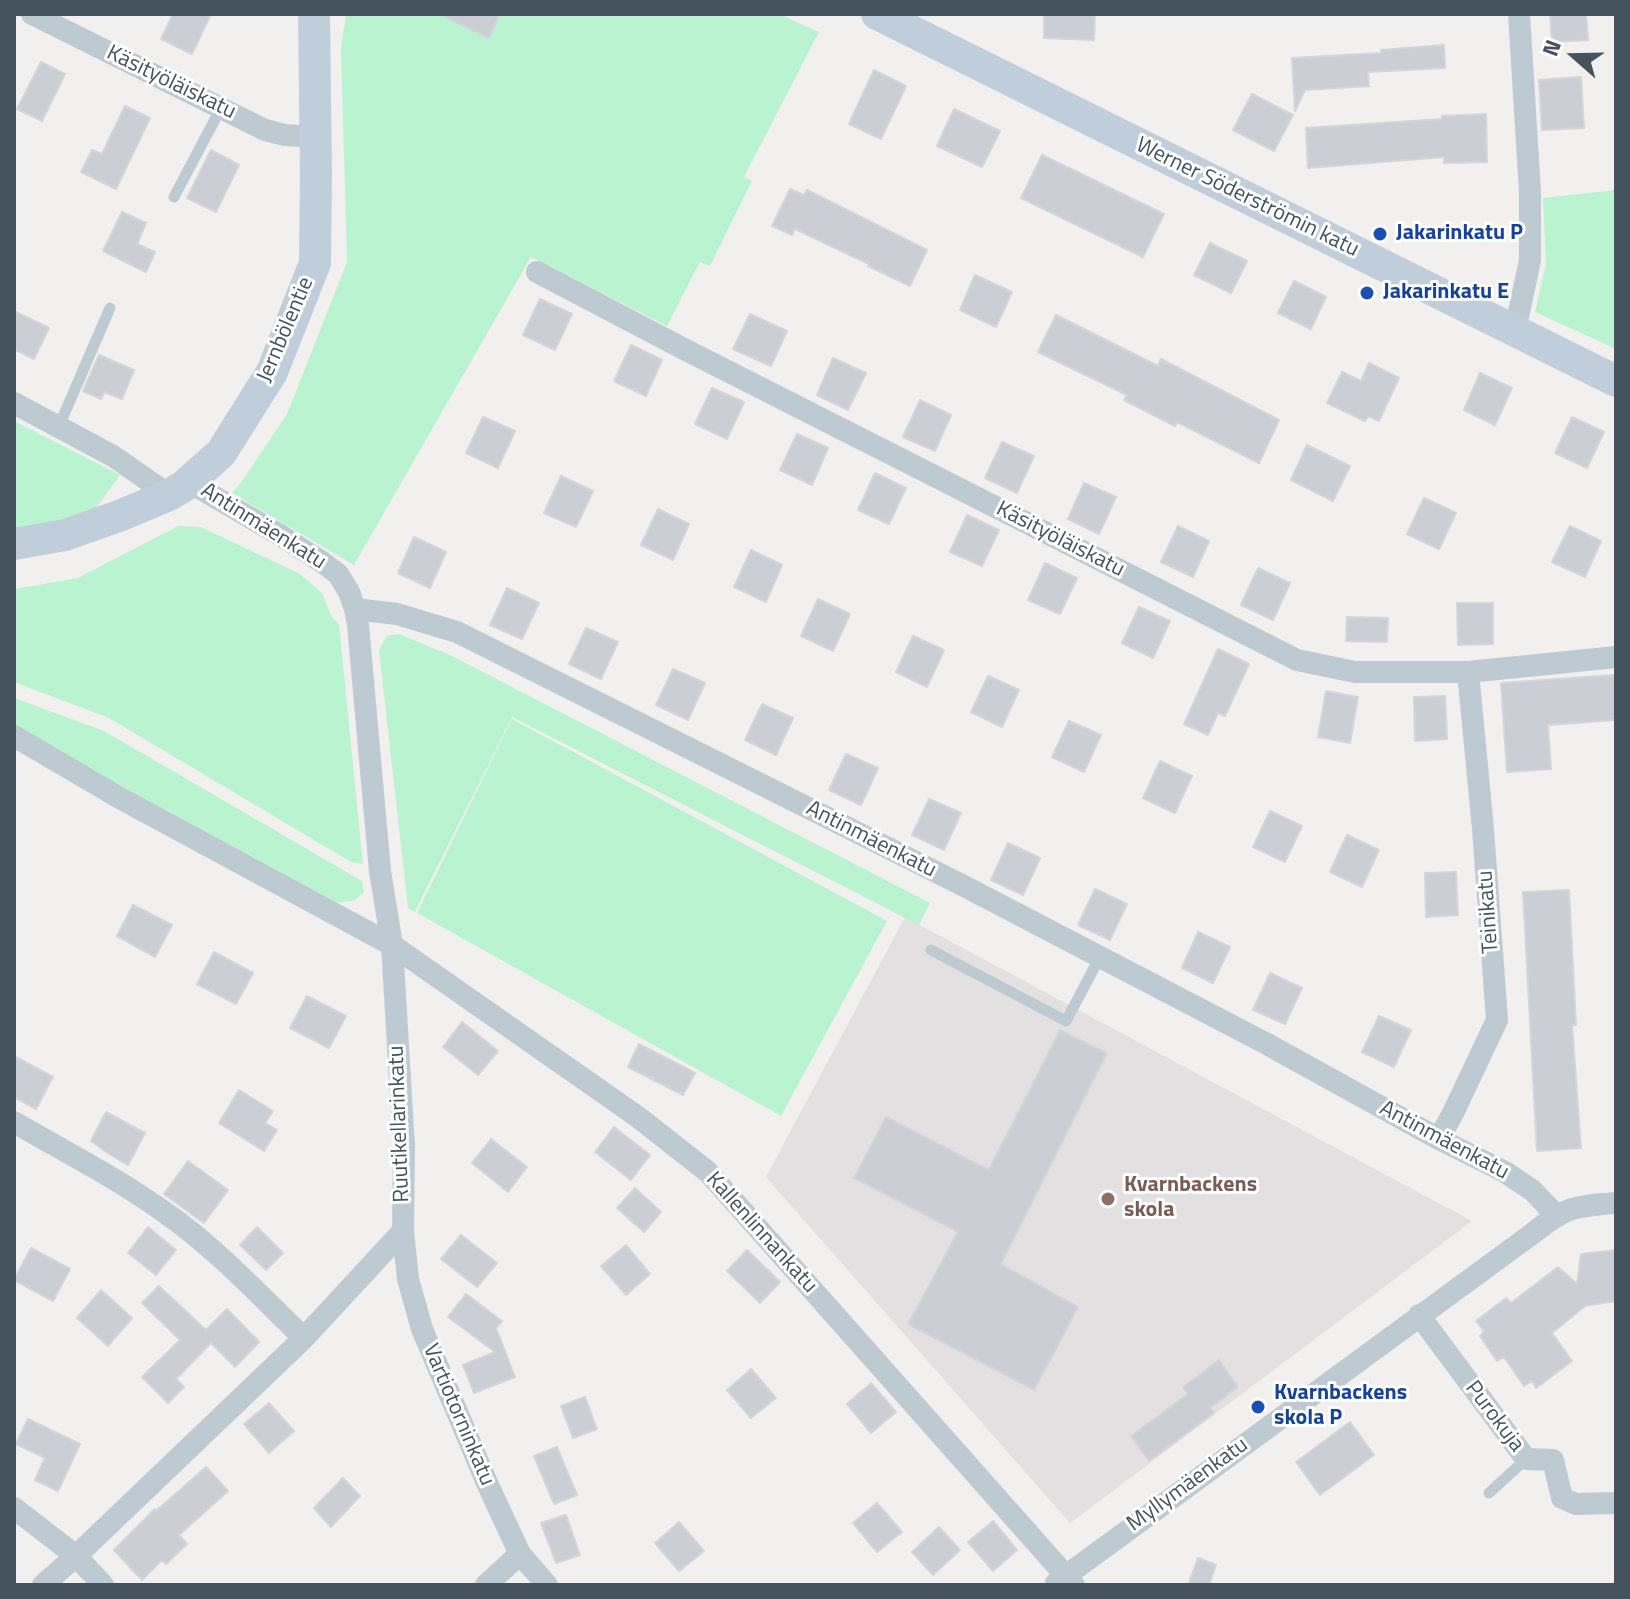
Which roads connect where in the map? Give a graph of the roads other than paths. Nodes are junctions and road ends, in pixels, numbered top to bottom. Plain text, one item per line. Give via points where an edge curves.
1 (32, 14) edge
2 (314, 14) edge
3 (877, 14) edge
4 (1519, 14) edge
5 (221, 108) junction
6 (316, 137) junction
7 (174, 197) dead end
8 (537, 272) dead end
9 (110, 308) dead end
10 (1515, 331) junction
11 (1616, 381) edge
12 (14, 403) edge
13 (59, 426) junction
14 (179, 488) junction
15 (14, 544) edge
16 (355, 609) junction
17 (1616, 657) edge
18 (1468, 672) junction
19 (14, 736) edge
20 (392, 945) junction
21 (931, 950) dead end
22 (1100, 957) junction
23 (14, 1122) edge
24 (1439, 1139) junction
25 (1616, 1203) edge
26 (1556, 1215) junction
27 (403, 1231) junction
28 (1419, 1315) junction
29 (304, 1338) junction
30 (1526, 1459) junction
31 (1489, 1493) dead end
32 (1616, 1503) edge
33 (14, 1508) edge
34 (520, 1554) junction
35 (76, 1556) junction
36 (1064, 1582) edge
37 (43, 1585) edge
38 (103, 1585) edge
39 (486, 1585) edge
40 (547, 1585) edge

1 - 5 street, Käsityöläiskatu
2 - 6 street, Jernbölentie
3 - 10 street, Werner Söderströmin katu
4 - 10 street via 1530,260
5 - 6 street, Käsityöläiskatu via 265,130
5 - 7 lane
6 - 14 street, Jernbölentie via 315,263 272,372 221,453
8 - 18 street, Käsityöläiskatu via 1297,660 1355,672
9 - 13 lane
10 - 11 street, Werner Söderströmin katu
12 - 13 street, Antinmäenkatu
13 - 14 street, Antinmäenkatu
14 - 15 street, Jernbölentie via 65,535
14 - 16 street, Antinmäenkatu via 280,535 322,562 338,574
16 - 20 street, Ruutikellarinkatu
16 - 22 street, Antinmäenkatu via 397,614 457,632
17 - 18 street, Käsityöläiskatu
18 - 24 street, Teinikatu via 1497,1020
19 - 20 street, Kallenlinnankatu
20 - 27 street, Ruutikellarinkatu via 404,1147
20 - 36 street, Kallenlinnankatu via 708,1172
21 - 22 lane via 1066,1021
22 - 24 street, Antinmäenkatu
23 - 29 street via 167,1214
24 - 26 street, Antinmäenkatu via 1505,1172
25 - 26 street
26 - 28 street, Myllymäenkatu
27 - 29 street, Ruutikellarinkatu
27 - 34 street, Vartiotorninkatu via 408,1279 422,1329
28 - 30 street, Purokuja
28 - 36 street, Myllymäenkatu
29 - 35 street, Ruutikellarinkatu
30 - 31 lane
30 - 32 street, Purokuja via 1553,1460 1562,1498 1576,1504
33 - 35 street
34 - 39 street
34 - 40 street, Vartiotorninkatu
35 - 37 street, Ruutikellarinkatu
35 - 38 street

